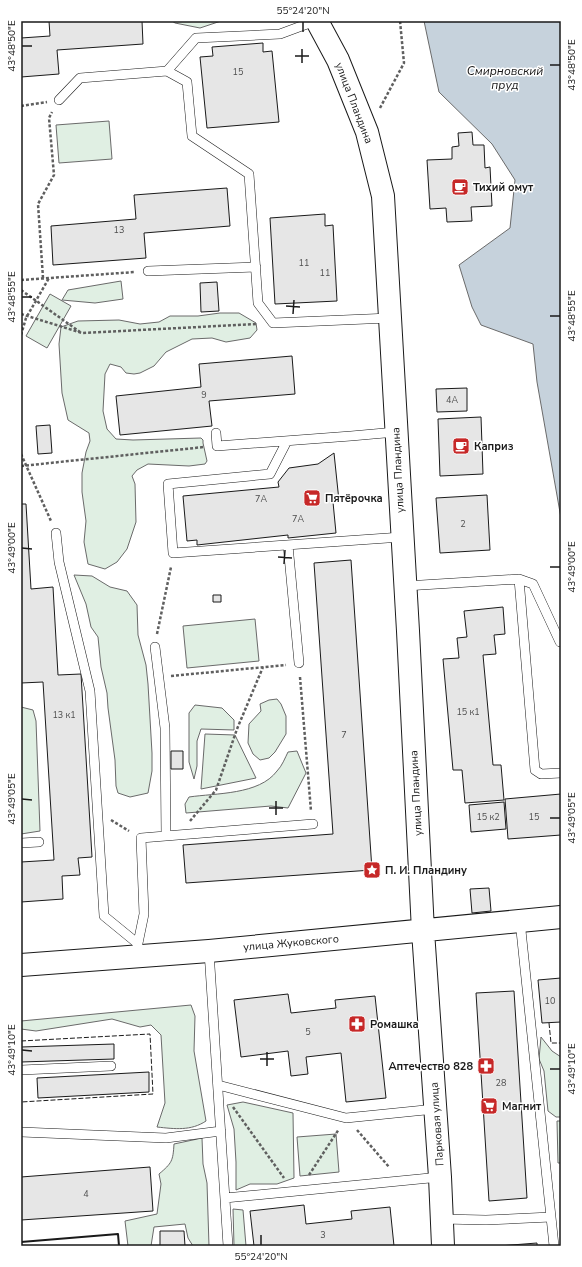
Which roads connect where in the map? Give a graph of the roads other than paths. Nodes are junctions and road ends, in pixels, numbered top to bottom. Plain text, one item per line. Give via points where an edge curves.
1 (316, 21) edge
2 (167, 71) junction
3 (59, 100) road end
4 (256, 267) junction
5 (148, 271) road end
6 (390, 318) junction
7 (396, 432) junction
8 (216, 433) dead end
9 (286, 442) junction
10 (56, 533) road end
11 (402, 537) junction
12 (288, 545) junction
13 (519, 579) junction
14 (405, 586) junction
15 (560, 642) dead end
16 (155, 647) road end
17 (299, 663) road end
18 (561, 773) edge
19 (312, 824) road end
20 (166, 836) junction
21 (39, 842) dead end
22 (21, 843) edge
23 (561, 917) edge
24 (520, 921) junction
25 (423, 931) junction
26 (137, 949) junction
27 (209, 950) junction
28 (21, 965) edge
29 (111, 1066) dead end
30 (21, 1070) edge
31 (218, 1086) junction
32 (435, 1109) junction
33 (221, 1131) junction
34 (21, 1132) edge
35 (440, 1177) junction
36 (225, 1198) junction
37 (551, 1217) junction
38 (442, 1219) junction
39 (228, 1246) edge
40 (443, 1246) edge
41 (554, 1246) edge

1 - 2 lane via 280,34 196,38
1 - 6 street, улица Пландина via 338,60 367,132 383,196
2 - 3 lane via 80,78
2 - 4 lane via 187,82 192,136 249,174
4 - 5 lane
4 - 6 lane via 258,303 273,323
6 - 7 street, улица Пландина
7 - 9 lane
7 - 11 street, улица Пландина
8 - 9 lane via 217,446
9 - 12 lane via 270,474 168,484 173,553
10 - 26 lane via 59,562 90,691 104,916
11 - 12 lane
11 - 14 street, улица Пландина
12 - 17 lane
13 - 14 lane
13 - 15 lane via 532,584
13 - 18 lane via 535,770 541,774
14 - 25 street, улица Пландина
16 - 20 lane via 165,728
19 - 20 lane
20 - 26 lane via 141,838 144,914
21 - 22 lane
23 - 24 street, улица Жуковского
24 - 25 street, улица Жуковского
24 - 37 lane
25 - 27 street, улица Жуковского
25 - 32 street, Парковая улица
26 - 27 street, улица Жуковского
26 - 28 street, улица Жуковского
27 - 31 lane
29 - 30 lane
31 - 32 lane via 346,1118
31 - 33 lane
32 - 35 street, Парковая улица
33 - 34 lane via 166,1138
33 - 36 lane
35 - 36 lane
35 - 38 street, Парковая улица
36 - 39 lane
37 - 38 lane
37 - 41 lane
38 - 40 street, Парковая улица

